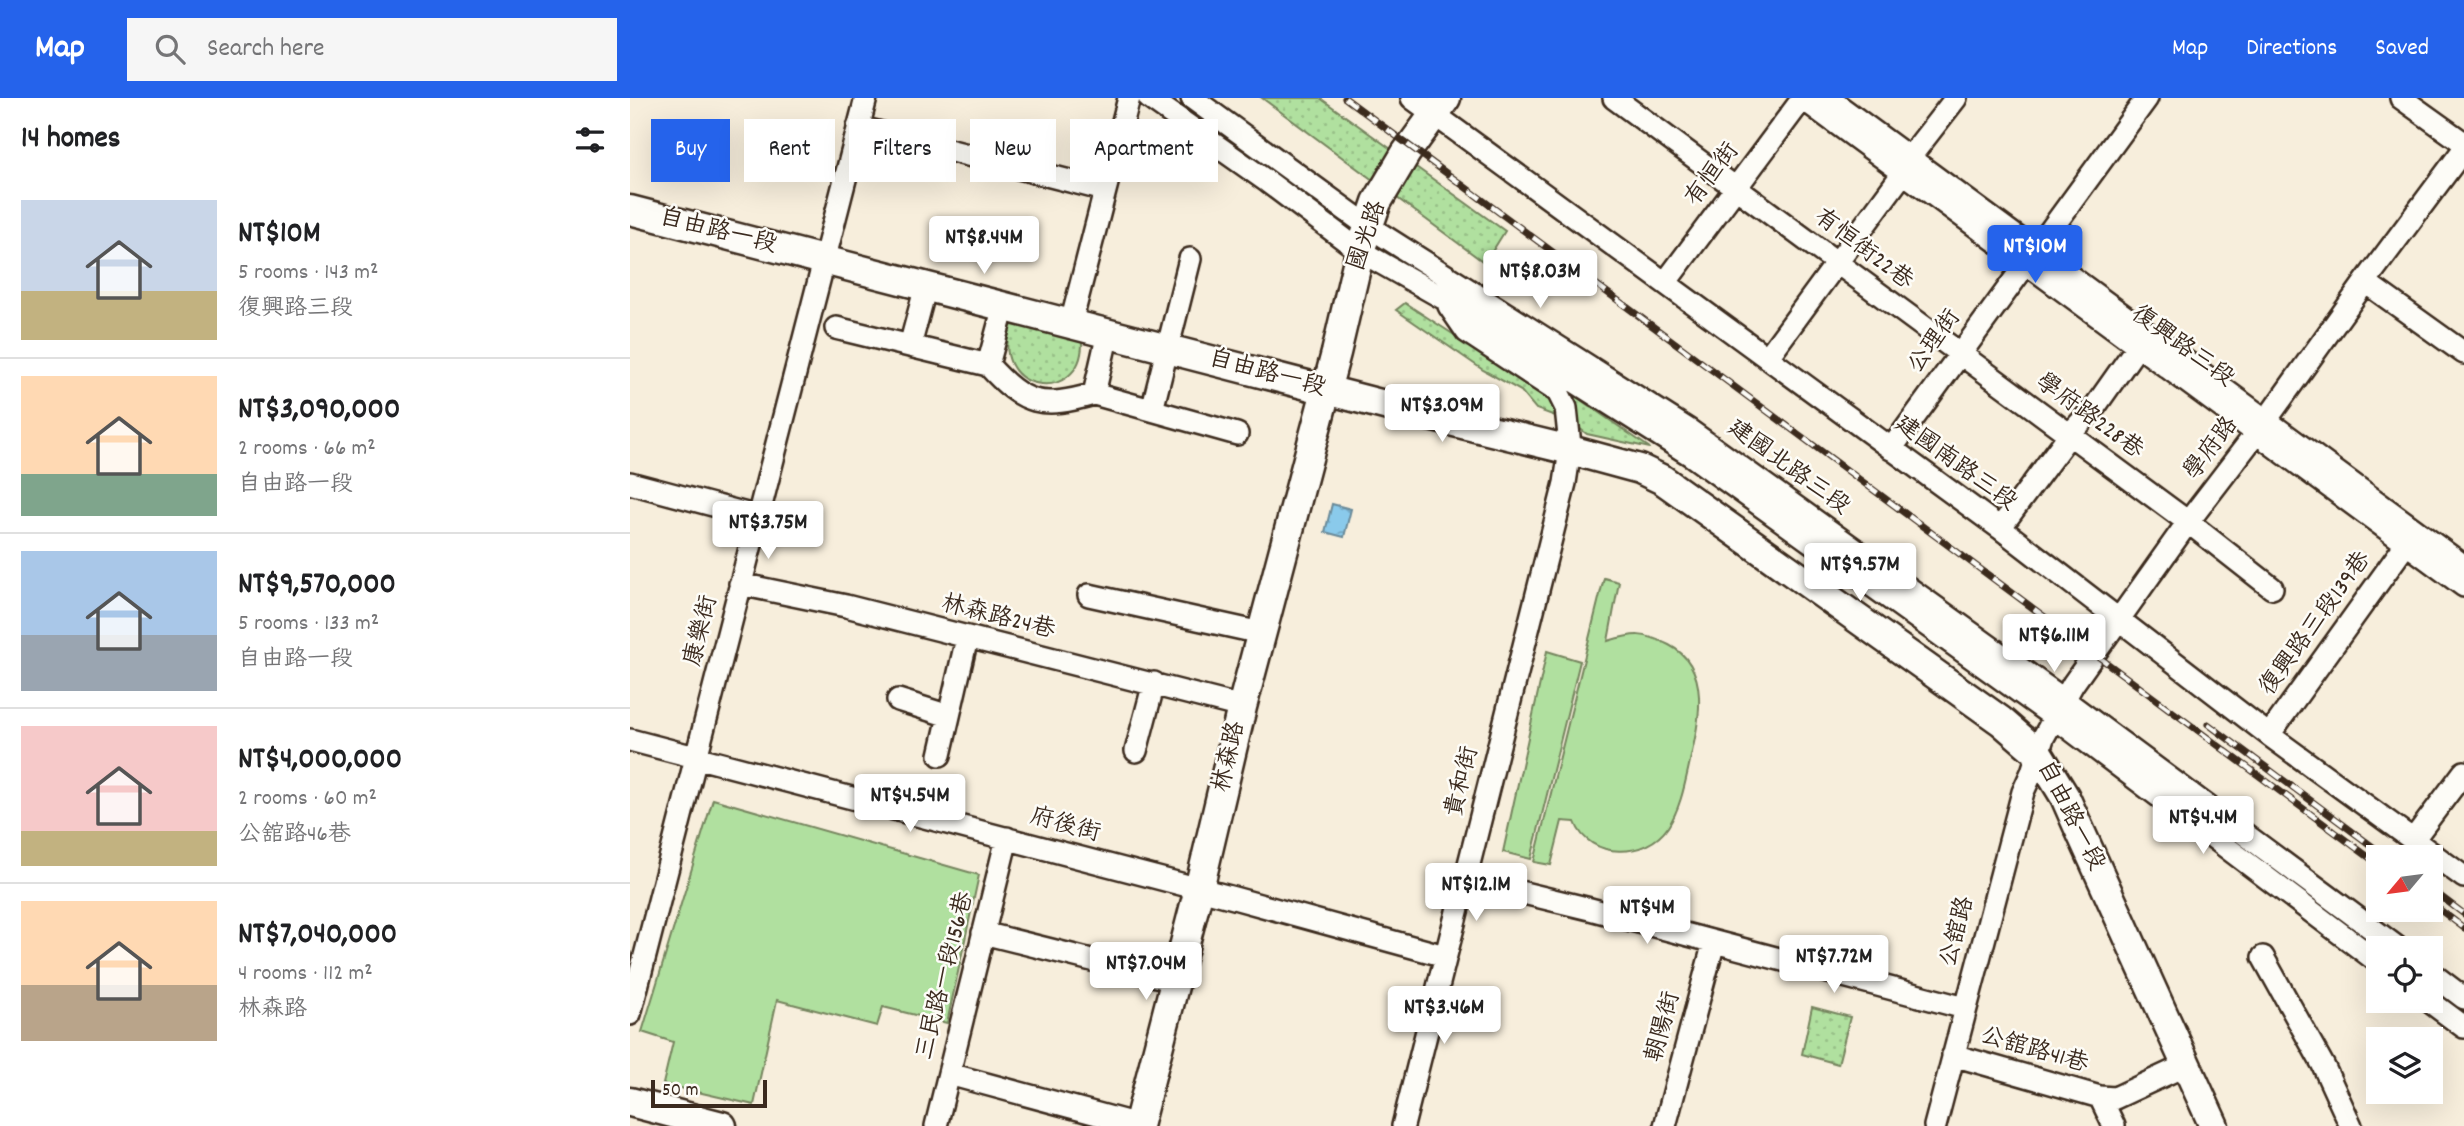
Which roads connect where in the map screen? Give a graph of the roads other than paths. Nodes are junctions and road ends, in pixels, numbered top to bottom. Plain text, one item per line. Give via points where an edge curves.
1 (866, 98) edge
2 (1129, 98) edge
3 (1149, 98) edge
4 (1192, 98) edge
5 (1614, 98) edge
6 (1802, 98) edge
7 (1828, 98) edge
8 (1956, 98) edge
9 (2401, 98) edge
10 (2137, 101) edge
11 (1431, 103) edge
12 (860, 119) edge
13 (2464, 143) edge
14 (2464, 149) edge
15 (956, 152) edge
16 (849, 162) edge
17 (1907, 165) junction
18 (1736, 187) junction
19 (1105, 190) junction
20 (630, 210) edge
21 (1364, 238) junction
22 (2030, 257) junction
23 (1189, 259) dead end
24 (824, 260) junction
25 (1836, 262) junction
26 (2365, 282) junction
27 (1665, 284) junction
28 (926, 286) junction
29 (1443, 298) junction
30 (1004, 306) junction
31 (1071, 323) junction
32 (836, 328) dead end
33 (1108, 333) junction
34 (910, 346) junction
35 (1168, 348) junction
36 (2137, 348) junction
37 (1959, 354) junction
38 (2464, 354) edge
39 (1767, 358) junction
40 (988, 365) junction
41 (1327, 389) junction
42 (1094, 394) junction
43 (1152, 410) junction
44 (2262, 427) junction
45 (1237, 434) dead end
46 (2069, 435) junction
47 (1891, 449) junction
48 (1570, 450) junction
49 (630, 484) edge
50 (758, 517) junction
51 (2188, 522) junction
52 (2000, 528) junction
53 (2406, 544) junction
54 (2459, 554) edge
55 (740, 584) junction
56 (2464, 586) edge
57 (2272, 588) dead end
58 (1089, 595) dead end
59 (2119, 621) junction
60 (1261, 633) junction
61 (967, 638) junction
62 (1154, 683) junction
63 (898, 700) dead end
64 (1242, 707) junction
65 (2058, 708) junction
66 (950, 716) junction
67 (2269, 735) junction
68 (630, 740) edge
69 (1136, 751) dead end
70 (2038, 753) junction
71 (940, 755) dead end
72 (698, 756) junction
73 (2464, 772) edge
74 (1007, 838) junction
75 (2413, 840) junction
76 (2464, 877) edge
77 (1466, 879) junction
78 (1199, 889) junction
79 (983, 933) junction
80 (2381, 936) edge
81 (1714, 942) junction
82 (2366, 952) edge
83 (1446, 956) junction
84 (2263, 957) dead end
85 (1177, 981) junction
86 (2443, 982) edge
87 (2464, 998) edge
88 (1965, 1007) junction
89 (2443, 1011) edge
90 (630, 1014) edge
91 (2464, 1027) edge
92 (1953, 1055) junction
93 (2186, 1065) junction
94 (949, 1074) junction
95 (2101, 1097) junction
96 (630, 1102) edge
97 (1138, 1125) edge
98 (722, 1126) edge
99 (936, 1126) edge
100 (1403, 1126) edge
101 (1665, 1126) edge
102 (1936, 1126) edge
103 (2114, 1126) edge
104 (2214, 1126) edge
105 (2351, 1126) edge

1 - 12 street, 康樂街
2 - 19 street
3 - 21 street via 1268,182
4 - 21 street
5 - 18 street, 有恒街22巷
6 - 17 street, 復興路三段
6 - 18 street, 有恒街
7 - 17 street, 復興路三段
8 - 17 street
9 - 13 street
10 - 22 street, 公理街
11 - 21 main road, 國光路 via 1377,202
11 - 27 street, 建國南路三段
14 - 26 street, 學府路
15 - 19 street
16 - 24 street, 康樂街
17 - 22 street, 復興路三段
17 - 25 street
18 - 25 street, 有恒街22巷
18 - 27 street, 有恒街
19 - 31 street
20 - 24 main road, 自由路一段
21 - 29 street, 建國北路三段
21 - 41 main road, 國光路
21 - 65 street, 建國北路三段 via 1689,430
22 - 36 street, 復興路三段
22 - 37 street, 公理街
22 - 44 street, 復興路三段
23 - 35 street
24 - 28 main road, 自由路一段
24 - 50 street, 康樂街
25 - 37 street, 有恒街22巷
25 - 39 street
26 - 38 street
26 - 44 street, 學府路
27 - 39 street, 建國南路三段
28 - 30 main road, 自由路一段
28 - 34 street
29 - 48 street, 貴和街 via 1467,332 1558,392 1566,408
29 - 65 street, 建國北路三段 via 1692,456
30 - 31 main road, 自由路一段
30 - 40 street
31 - 33 main road, 自由路一段
32 - 34 street
33 - 35 main road, 自由路一段
33 - 42 street
34 - 40 street
35 - 41 main road, 自由路一段
35 - 43 street
36 - 44 street, 復興路三段
36 - 46 street
37 - 46 street, 學府路228巷
37 - 47 street, 公理街
39 - 47 street, 建國南路三段
40 - 42 street via 1003,382 1035,401 1066,402
41 - 48 main road, 自由路一段
41 - 60 main road, 林森路
42 - 43 street
43 - 45 street
44 - 51 street, 學府路
44 - 53 street, 復興路三段
44 - 54 street, 復興路三段
46 - 51 street, 學府路228巷
46 - 52 street
47 - 52 street, 建國南路三段
48 - 70 main road, 自由路一段 via 1640,469 1684,493
48 - 77 street, 貴和街
49 - 50 street
50 - 55 street, 康樂街
51 - 57 street, 學府路228巷
51 - 59 street, 學府路
52 - 59 street, 建國南路三段
53 - 56 street, 復興路三段
53 - 67 street, 復興路三段139巷
55 - 61 street, 林森路24巷
55 - 72 street, 康樂街
58 - 60 street
59 - 65 street, 學府路
59 - 67 street, 建國南路三段
60 - 64 main road, 林森路
61 - 62 street, 林森路24巷
61 - 66 street
62 - 64 street, 林森路24巷
62 - 69 street
63 - 66 street
64 - 78 main road, 林森路
65 - 70 street, 學府路
65 - 80 street, 建國北路三段
65 - 82 street, 建國北路三段
66 - 71 street
67 - 75 street, 建國南路三段
68 - 72 street, 府後街
70 - 88 street, 公舘路 via 2023,792
70 - 93 main road, 自由路一段 via 2065,797
72 - 74 street, 府後街
72 - 90 street, 康樂街
73 - 75 street
74 - 78 street, 府後街
74 - 79 street, 三民路一段156巷
75 - 76 street, 建國南路三段
77 - 81 street
77 - 83 street, 貴和街
78 - 83 street, 府後街
78 - 85 main road, 林森路
79 - 85 street
79 - 94 street, 三民路一段156巷
81 - 88 street
81 - 101 street, 朝陽街
83 - 100 street, 貴和街
84 - 105 street
85 - 97 main road, 林森路
86 - 87 street
88 - 92 street, 公舘路
89 - 91 street
92 - 95 street, 公舘路41巷
92 - 102 street, 公舘路
93 - 95 street via 2115,1098
93 - 104 main road, 自由路一段
94 - 97 street
94 - 99 street, 三民路一段156巷
95 - 103 street
96 - 98 main road

